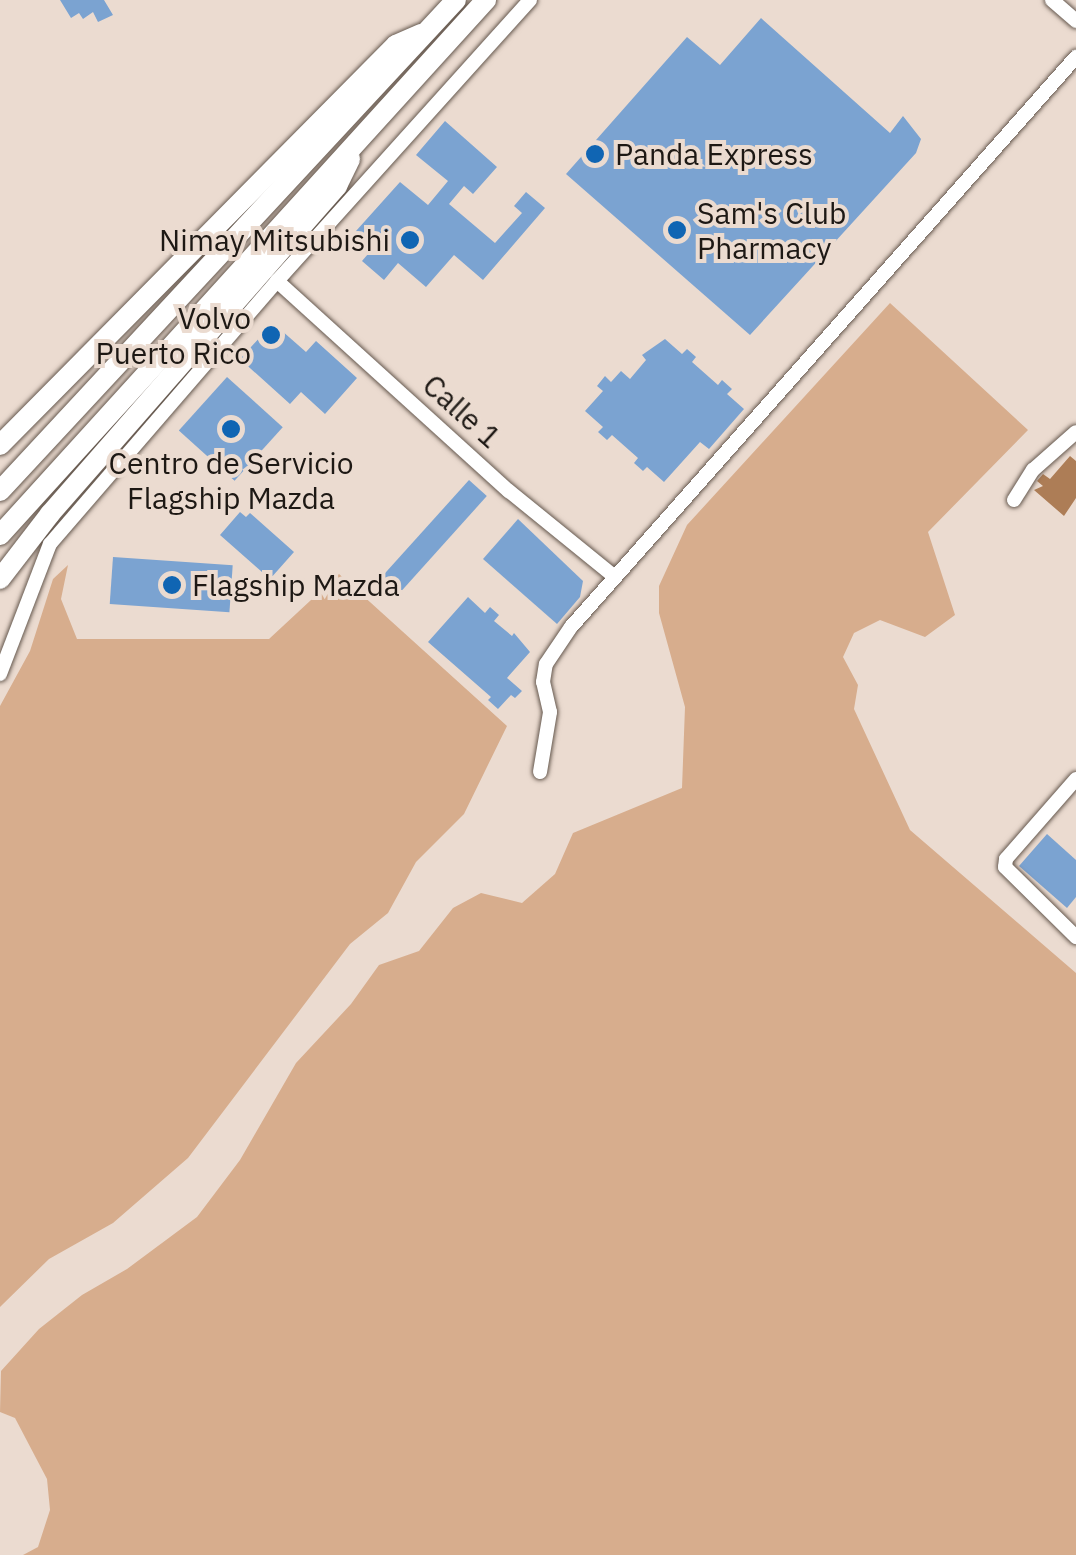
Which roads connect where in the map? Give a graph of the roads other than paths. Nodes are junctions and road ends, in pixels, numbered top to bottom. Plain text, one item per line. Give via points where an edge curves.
1 (456, 0) edge
2 (486, 0) edge
3 (530, 0) edge
4 (1052, 0) edge
5 (1076, 21) edge
6 (428, 32) junction
7 (1076, 56) edge
8 (358, 140) junction
9 (277, 281) junction
10 (1076, 432) edge
11 (4, 445) edge
12 (0, 491) edge
13 (1014, 500) dead end
14 (0, 534) edge
15 (19, 559) junction
16 (615, 578) junction
17 (0, 579) edge
18 (0, 599) edge
19 (0, 674) edge
20 (540, 772) dead end
21 (1076, 779) edge
22 (1076, 937) edge

1 - 6 highway
2 - 8 highway
3 - 9 street
4 - 5 street
6 - 11 highway via 396,45
6 - 12 highway
7 - 16 street
8 - 14 highway
8 - 15 highway via 337,186 50,514
9 - 16 street, Calle 1
9 - 19 street via 50,544
10 - 13 street via 1033,470
15 - 17 highway
15 - 18 highway
16 - 20 street via 546,664 550,712
21 - 22 street via 1005,868

